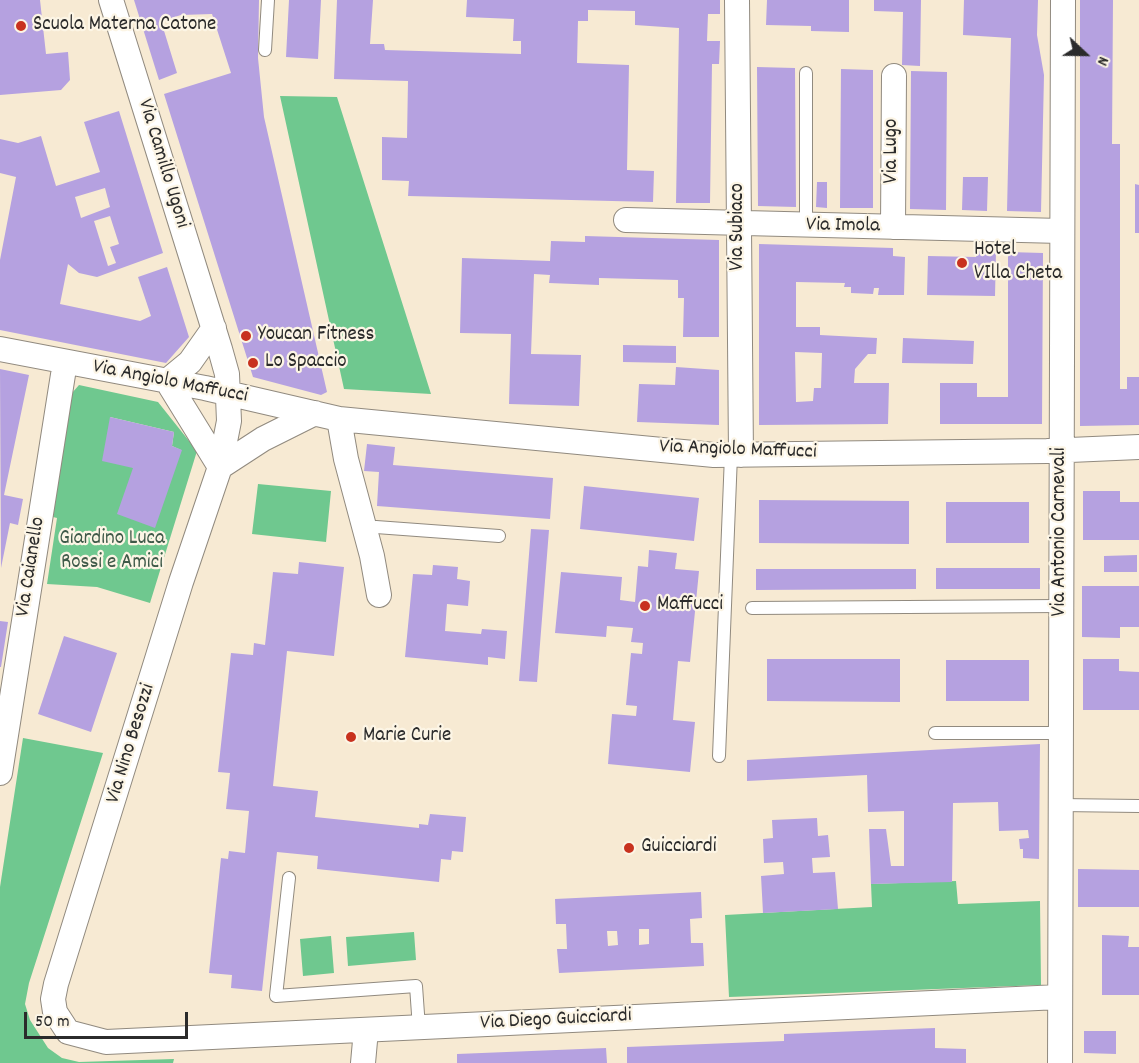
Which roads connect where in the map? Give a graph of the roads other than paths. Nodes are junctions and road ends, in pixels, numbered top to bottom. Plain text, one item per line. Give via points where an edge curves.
1 (111, 0) edge
2 (268, 0) edge
3 (737, 0) edge
4 (1063, 0) edge
5 (266, 50) dead end
6 (806, 73) dead end
7 (894, 76) dead end
8 (626, 220) dead end
9 (738, 225) junction
10 (806, 226) junction
11 (893, 227) junction
12 (1061, 231) junction
13 (214, 328) junction
14 (0, 349) edge
15 (64, 362) junction
16 (168, 381) junction
17 (230, 393) junction
18 (315, 413) junction
19 (339, 418) junction
20 (1139, 447) edge
21 (1061, 451) junction
22 (736, 455) junction
23 (220, 467) junction
24 (376, 527) dead end
25 (499, 536) dead end
26 (379, 596) dead end
27 (1061, 606) junction
28 (752, 608) dead end
29 (935, 733) dead end
30 (1060, 733) junction
31 (719, 756) dead end
32 (0, 773) edge
33 (1060, 805) junction
34 (1139, 806) edge
35 (289, 878) dead end
36 (1059, 997) junction
37 (59, 1022) joint
38 (419, 1028) junction
39 (366, 1030) junction
40 (363, 1063) edge
41 (1060, 1063) edge

1 - 13 street, Via Camillo Ugoni
2 - 5 lane
3 - 9 street, Via Subiaco
4 - 12 street, Via Antonio Carnevali
6 - 10 lane
7 - 11 street, Via Lugo
8 - 9 street, Via Imola
9 - 10 street, Via Imola
9 - 22 street, Via Subiaco
10 - 11 street, Via Imola
11 - 12 street, Via Imola
12 - 21 street, Via Antonio Carnevali
13 - 16 street via 190,362
13 - 17 street, Via Camillo Ugoni
14 - 15 street, Via Angiolo Maffucci
15 - 16 street, Via Angiolo Maffucci
15 - 32 street, Via Caianello
16 - 17 street, Via Angiolo Maffucci
16 - 23 street
17 - 18 street, Via Angiolo Maffucci
17 - 23 street, Via Nino Besozzi
18 - 19 street, Via Angiolo Maffucci
18 - 23 street via 262,439
19 - 22 street, Via Angiolo Maffucci
19 - 26 street
20 - 21 street, Via Angiolo Maffucci
21 - 22 street, Via Angiolo Maffucci
21 - 27 street, Via Antonio Carnevali
22 - 31 lane
23 - 37 street, Via Nino Besozzi via 56,984 53,999
24 - 25 lane
27 - 28 lane
27 - 30 street, Via Antonio Carnevali
29 - 30 lane
30 - 33 street, Via Antonio Carnevali
33 - 34 lane
33 - 36 street, Via Antonio Carnevali
35 - 38 lane via 276,996 416,986
36 - 38 street, Via Diego Guicciardi
36 - 41 street, Via Antonio Carnevali
37 - 39 street, Via Diego Guicciardi via 68,1032 106,1042
38 - 39 street, Via Diego Guicciardi
39 - 40 street

